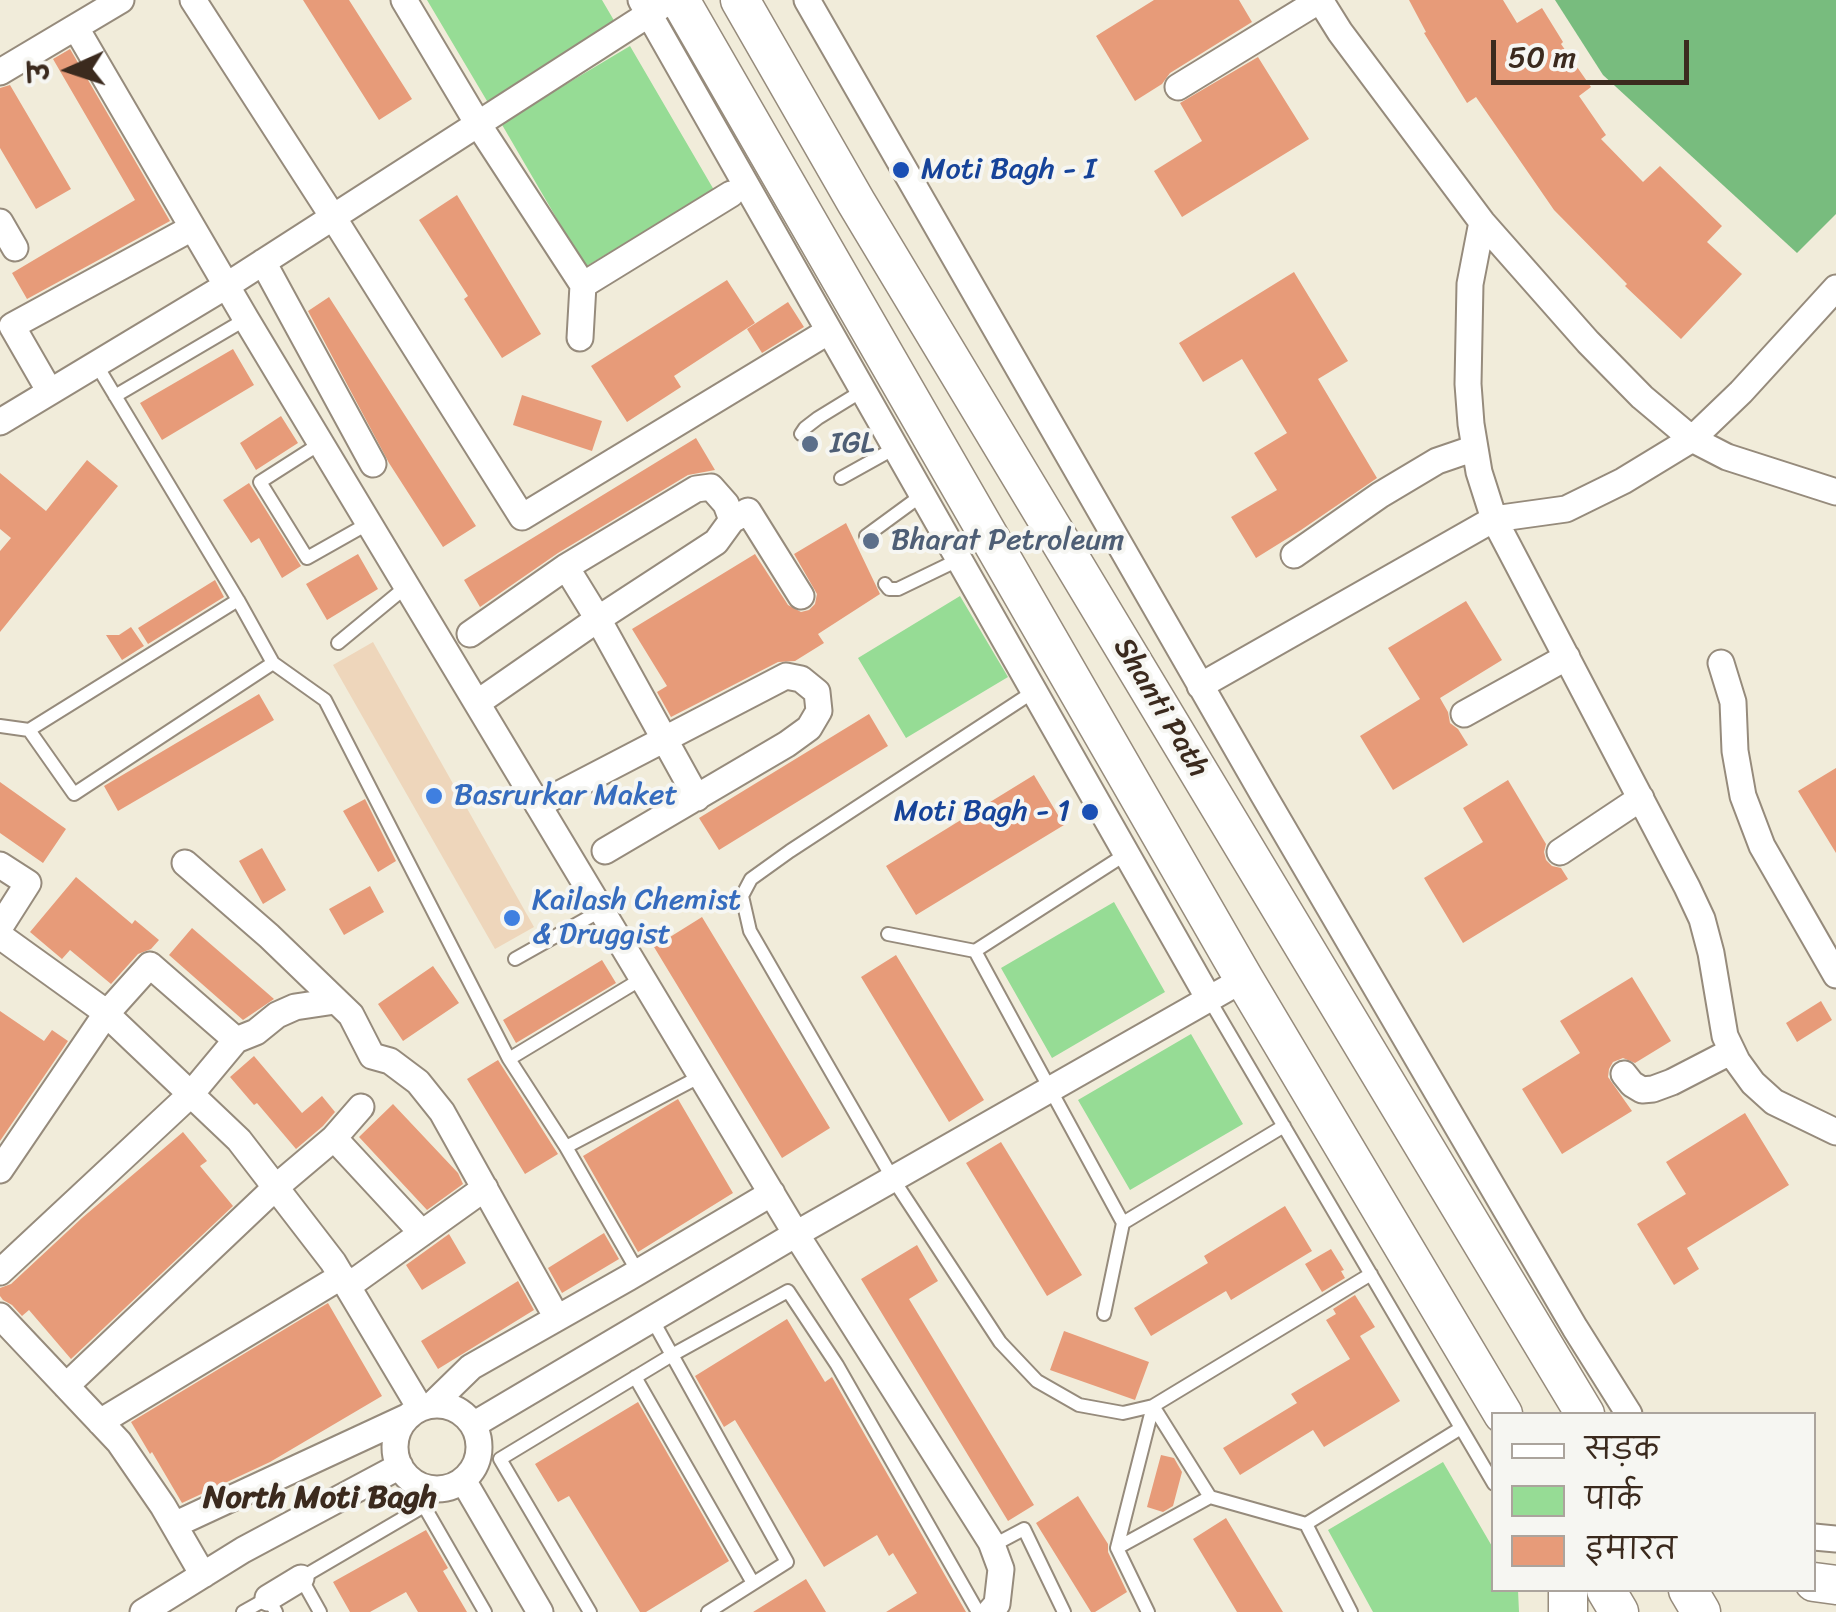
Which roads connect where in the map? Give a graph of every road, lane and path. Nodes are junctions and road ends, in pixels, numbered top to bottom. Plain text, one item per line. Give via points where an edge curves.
1 (121, 0) edge
2 (193, 0) edge
3 (404, 0) edge
4 (740, 0) edge
5 (807, 0) edge
6 (1320, 0) edge
7 (660, 4) edge
8 (76, 28) junction
9 (0, 72) edge
10 (1178, 87) dead end
11 (478, 124) junction
12 (730, 194) dead end
13 (333, 217) junction
14 (0, 222) edge
15 (1482, 222) junction
16 (192, 228) junction
17 (15, 248) dead end
18 (263, 262) junction
19 (226, 286) junction
20 (582, 286) junction
21 (1836, 288) edge
22 (282, 296) junction
23 (246, 318) junction
24 (829, 331) junction
25 (580, 338) dead end
26 (96, 364) junction
27 (862, 390) junction
28 (50, 392) junction
29 (115, 396) junction
30 (0, 422) edge
31 (801, 434) dead end
32 (1692, 439) junction
33 (320, 442) junction
34 (895, 448) junction
35 (1475, 448) junction
36 (373, 464) dead end
37 (842, 478) dead end
38 (1836, 492) edge
39 (922, 494) junction
40 (732, 520) junction
41 (1494, 520) junction
42 (369, 523) junction
43 (866, 536) dead end
44 (1294, 556) dead end
45 (958, 560) junction
46 (566, 567) junction
47 (884, 584) dead end
48 (408, 586) junction
49 (801, 596) dead end
50 (238, 600) junction
51 (598, 618) junction
52 (470, 634) dead end
53 (338, 643) dead end
54 (1567, 657) junction
55 (1721, 663) dead end
56 (273, 664) junction
57 (1200, 686) junction
58 (1034, 692) junction
59 (477, 703) junction
60 (1464, 714) dead end
61 (0, 726) edge
62 (29, 730) junction
63 (665, 740) junction
64 (698, 798) junction
65 (1641, 798) junction
66 (538, 805) junction
67 (605, 851) dead end
68 (1560, 852) dead end
69 (1126, 854) junction
70 (184, 862) dead end
71 (0, 865) edge
72 (602, 910) junction
73 (0, 928) edge
74 (888, 934) dead end
75 (0, 936) edge
76 (975, 951) junction
77 (516, 959) dead end
78 (1836, 975) edge
79 (642, 978) junction
80 (1244, 978) junction
81 (1209, 999) junction
82 (336, 1001) junction
83 (106, 1014) junction
84 (236, 1040) junction
85 (1732, 1051) junction
86 (509, 1059) junction
87 (1624, 1074) dead end
88 (701, 1076) junction
89 (1050, 1089) junction
90 (190, 1094) junction
91 (361, 1107) dead end
92 (1284, 1126) junction
93 (1836, 1132) edge
94 (334, 1138) junction
95 (566, 1147) junction
96 (0, 1170) edge
97 (892, 1179) junction
98 (276, 1187) junction
99 (485, 1188) junction
100 (772, 1193) junction
101 (1123, 1223) junction
102 (422, 1233) junction
103 (796, 1234) junction
104 (0, 1272) edge
105 (1372, 1274) junction
106 (633, 1276) junction
107 (345, 1281) junction
108 (1104, 1314) dead end
109 (0, 1316) edge
110 (558, 1318) junction
111 (652, 1319) junction
112 (672, 1354) junction
113 (635, 1377) junction
114 (66, 1386) junction
115 (1153, 1406) junction
116 (420, 1409) junction
117 (1503, 1412) edge
118 (1583, 1412) edge
119 (1628, 1412) edge
120 (100, 1422) junction
121 (473, 1425) junction
122 (1461, 1428) junction
123 (400, 1466) junction
124 (1491, 1479) edge
125 (463, 1480) junction
126 (1210, 1497) junction
127 (1306, 1524) junction
128 (174, 1525) junction
129 (992, 1546) junction
130 (1117, 1548) junction
131 (202, 1575) junction
132 (301, 1578) junction
133 (754, 1584) junction
134 (272, 1605) edge
135 (143, 1612) edge
136 (243, 1612) edge
137 (320, 1612) edge
138 (485, 1612) edge
139 (540, 1612) edge
140 (590, 1612) edge
141 (708, 1612) edge
142 (978, 1612) edge
143 (990, 1612) edge
144 (1064, 1612) edge
145 (1148, 1612) edge
146 (1351, 1612) edge

1 - 8 street
2 - 13 street
3 - 11 street
4 - 118 main road, Shanti Path
5 - 57 street
6 - 10 street
6 - 15 street
7 - 11 street
7 - 24 street
7 - 80 main road, Shanti Path
8 - 9 street
8 - 16 street
11 - 13 street
11 - 20 street
12 - 20 street
13 - 18 street
13 - 24 street via 522,518
14 - 17 street
15 - 32 street via 1601,356
15 - 35 street via 1468,340
16 - 19 street
16 - 28 street via 12,326
18 - 19 street
18 - 22 street
19 - 23 street
19 - 26 street
20 - 25 street
21 - 32 street
22 - 23 street
22 - 36 street
23 - 29 lane
23 - 33 street
24 - 27 street
26 - 28 street
26 - 29 lane
27 - 31 lane
27 - 34 street
28 - 30 street
29 - 50 lane
32 - 38 street
32 - 41 street via 1566,509
33 - 42 street
33 - 42 lane via 260,482 308,558
34 - 37 lane
34 - 39 street
35 - 41 street
35 - 44 street via 1437,460 1380,494
39 - 43 lane
39 - 45 street
40 - 46 street via 712,488 696,489
40 - 49 street via 748,510
40 - 51 street via 716,542
41 - 54 street
41 - 57 street
42 - 48 street
45 - 47 lane via 898,588
45 - 58 street
46 - 51 street
46 - 52 street
48 - 53 lane
48 - 59 street
50 - 56 lane
50 - 62 lane
51 - 59 street
51 - 63 street
54 - 60 street
54 - 65 street
55 - 78 street via 1733,702 1743,796 1762,846
56 - 62 lane via 74,794
56 - 86 lane via 325,700
57 - 119 street
58 - 69 street
58 - 97 lane via 790,851 751,879 742,896 750,931
59 - 66 street
61 - 62 lane
63 - 64 street
63 - 64 street via 786,676 817,692 818,711 809,728
63 - 66 street
64 - 67 street
65 - 68 street
65 - 85 street via 1702,920
66 - 72 street
69 - 76 lane
69 - 81 street
70 - 82 street
71 - 73 street via 28,883
72 - 77 lane
72 - 79 street
74 - 76 lane
75 - 83 street
76 - 89 lane
79 - 86 lane
79 - 88 street
80 - 81 street
80 - 117 main road, Shanti Path
81 - 89 street
81 - 92 lane
82 - 84 street via 294,1007
82 - 99 street via 372,1056 418,1082 442,1112
83 - 84 street via 150,965
83 - 90 street
83 - 96 street
84 - 90 street
85 - 87 street via 1653,1089 1642,1090
85 - 93 street via 1774,1102
86 - 95 lane
88 - 95 lane
88 - 100 street
89 - 97 street
89 - 101 lane
90 - 98 street
90 - 104 street
91 - 94 street
92 - 101 lane
92 - 105 lane
94 - 98 street
94 - 102 street
95 - 106 lane
97 - 103 street
97 - 115 lane via 1000,1342 1037,1381 1079,1405 1123,1413
98 - 107 street
98 - 114 street
99 - 102 street
99 - 110 street
100 - 103 street
100 - 106 street
101 - 108 lane
102 - 107 street
103 - 111 street
103 - 129 street
105 - 115 lane
105 - 122 lane
106 - 110 street
106 - 111 street
107 - 116 street
107 - 120 street
109 - 114 street
110 - 116 street via 471,1368
111 - 112 lane
111 - 121 street
112 - 113 lane
112 - 133 lane via 788,1562
112 - 142 lane via 788,1291
113 - 133 lane
113 - 140 lane via 500,1460
114 - 120 street
115 - 126 lane
115 - 130 lane
116 - 121 street via 456,1408
116 - 123 street via 400,1426
116 - 128 street
120 - 128 street
121 - 125 street via 477,1461
122 - 124 lane
122 - 127 lane
123 - 125 street via 428,1488
123 - 131 street
125 - 139 street
126 - 127 lane
126 - 130 lane
127 - 146 lane
128 - 131 street
129 - 143 street via 1002,1569
129 - 144 lane via 1024,1530
130 - 145 lane
131 - 135 street
132 - 134 street
132 - 137 lane
132 - 138 lane via 424,1506
133 - 141 lane
134 - 136 lane

